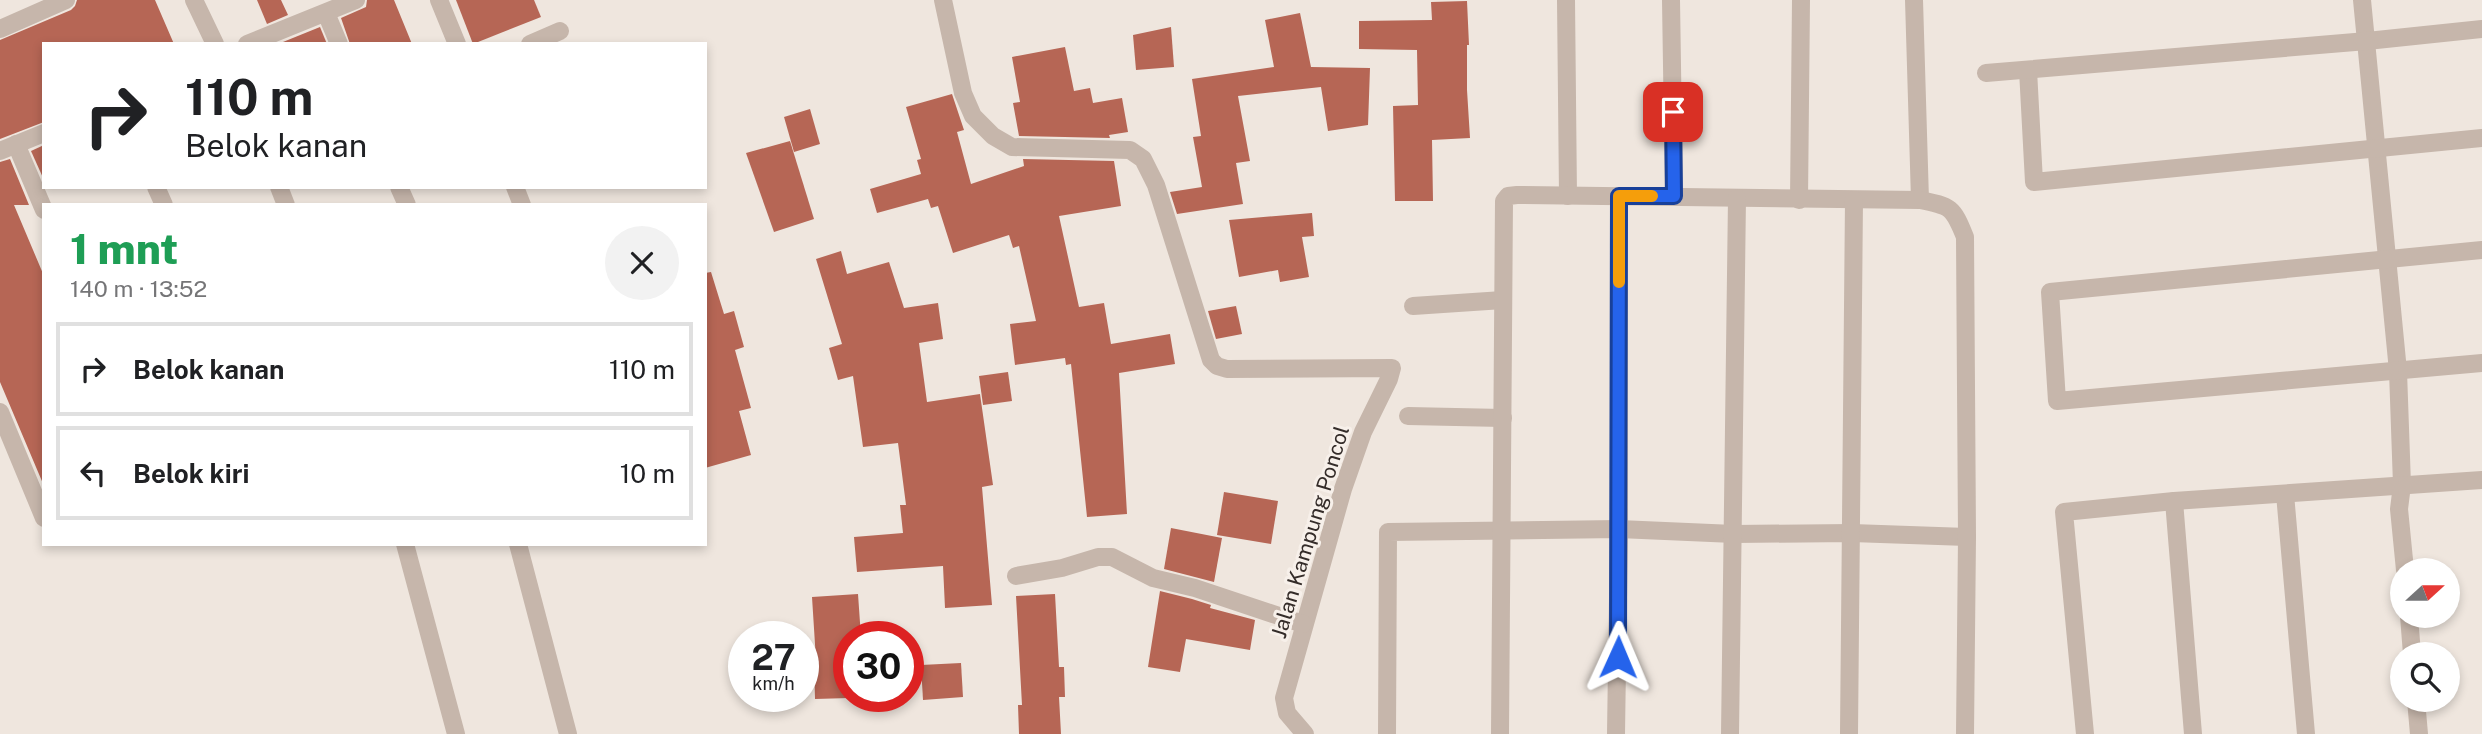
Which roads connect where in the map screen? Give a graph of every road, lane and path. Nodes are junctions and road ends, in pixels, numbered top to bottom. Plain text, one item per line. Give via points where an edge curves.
1 (66, 0) edge
2 (194, 0) edge
3 (356, 0) edge
4 (439, 0) edge
5 (943, 0) edge
6 (1566, 0) edge
7 (1671, 0) edge
8 (1801, 0) edge
9 (1914, 0) edge
10 (2362, 0) edge
11 (326, 13) junction
12 (0, 29) edge
13 (2482, 29) edge
14 (560, 31) dead end
15 (2367, 41) junction
16 (214, 42) edge
17 (252, 42) edge
18 (338, 42) edge
19 (456, 42) edge
20 (535, 42) edge
21 (2028, 70) junction
22 (1986, 73) dead end
23 (42, 133) edge
24 (2482, 138) edge
25 (8, 147) edge
26 (2376, 148) junction
27 (1568, 196) junction
28 (1619, 196) junction
29 (1674, 196) junction
30 (1737, 198) junction
31 (1799, 200) junction
32 (1854, 200) junction
33 (1920, 200) junction
34 (42, 206) edge
35 (2482, 250) edge
36 (2386, 259) junction
37 (1503, 300) junction
38 (1413, 306) dead end
39 (2482, 363) edge
40 (2398, 371) junction
41 (0, 412) edge
42 (1408, 416) dead end
43 (1503, 418) junction
44 (2482, 481) edge
45 (2402, 485) junction
46 (2285, 494) junction
47 (2174, 501) junction
48 (42, 513) edge
49 (1619, 529) junction
50 (1502, 530) junction
51 (1852, 533) junction
52 (1734, 534) junction
53 (1967, 537) junction
54 (406, 546) edge
55 (519, 546) edge
56 (2403, 558) edge
57 (1016, 576) dead end
58 (1303, 624) junction
59 (2417, 712) edge
60 (456, 734) edge
61 (568, 734) edge
62 (1305, 734) edge
63 (1387, 734) edge
64 (1500, 734) edge
65 (1616, 734) edge
66 (1730, 734) edge
67 (1849, 734) edge
68 (1965, 734) edge
69 (2085, 734) edge
70 (2193, 734) edge
71 (2306, 734) edge
72 (2419, 734) edge

1 - 12 street
2 - 16 street
3 - 11 street
4 - 19 street
5 - 58 street, Jalan Kampung Poncol via 963,93 973,116 993,136 1012,147 1130,150 1143,159 1156,185 1210,360 1217,366 1392,368 1343,489
6 - 27 street
7 - 29 street
8 - 31 street
9 - 33 street
10 - 15 street
11 - 17 street
11 - 18 street
13 - 15 street
14 - 20 street
15 - 21 street
15 - 26 street
21 - 22 street
21 - 26 street via 2034,183
23 - 25 street
24 - 26 street
25 - 34 street
26 - 36 street
27 - 28 street
27 - 37 street via 1517,195 1504,201
28 - 29 street
28 - 49 street
29 - 30 street
30 - 31 street
30 - 52 street
31 - 32 street
32 - 33 street
32 - 51 street
33 - 53 street via 1944,205 1956,215 1965,237
35 - 36 street
36 - 40 street
36 - 40 street via 2050,292 2057,401
37 - 38 street
37 - 43 street
39 - 40 street
40 - 45 street
41 - 48 street
42 - 43 street
43 - 50 street
44 - 45 street
45 - 46 street
45 - 56 street
46 - 47 street
46 - 71 street
47 - 69 street via 2064,512
47 - 70 street
49 - 50 street
49 - 52 street
49 - 65 street
50 - 63 street via 1388,532
50 - 64 street
51 - 52 street
51 - 53 street
51 - 67 street
52 - 66 street
53 - 68 street
54 - 60 street
55 - 61 street
57 - 58 street via 1112,557 1153,578
58 - 62 street, Jalan Kampung Poncol via 1284,698 1287,713
59 - 72 street

